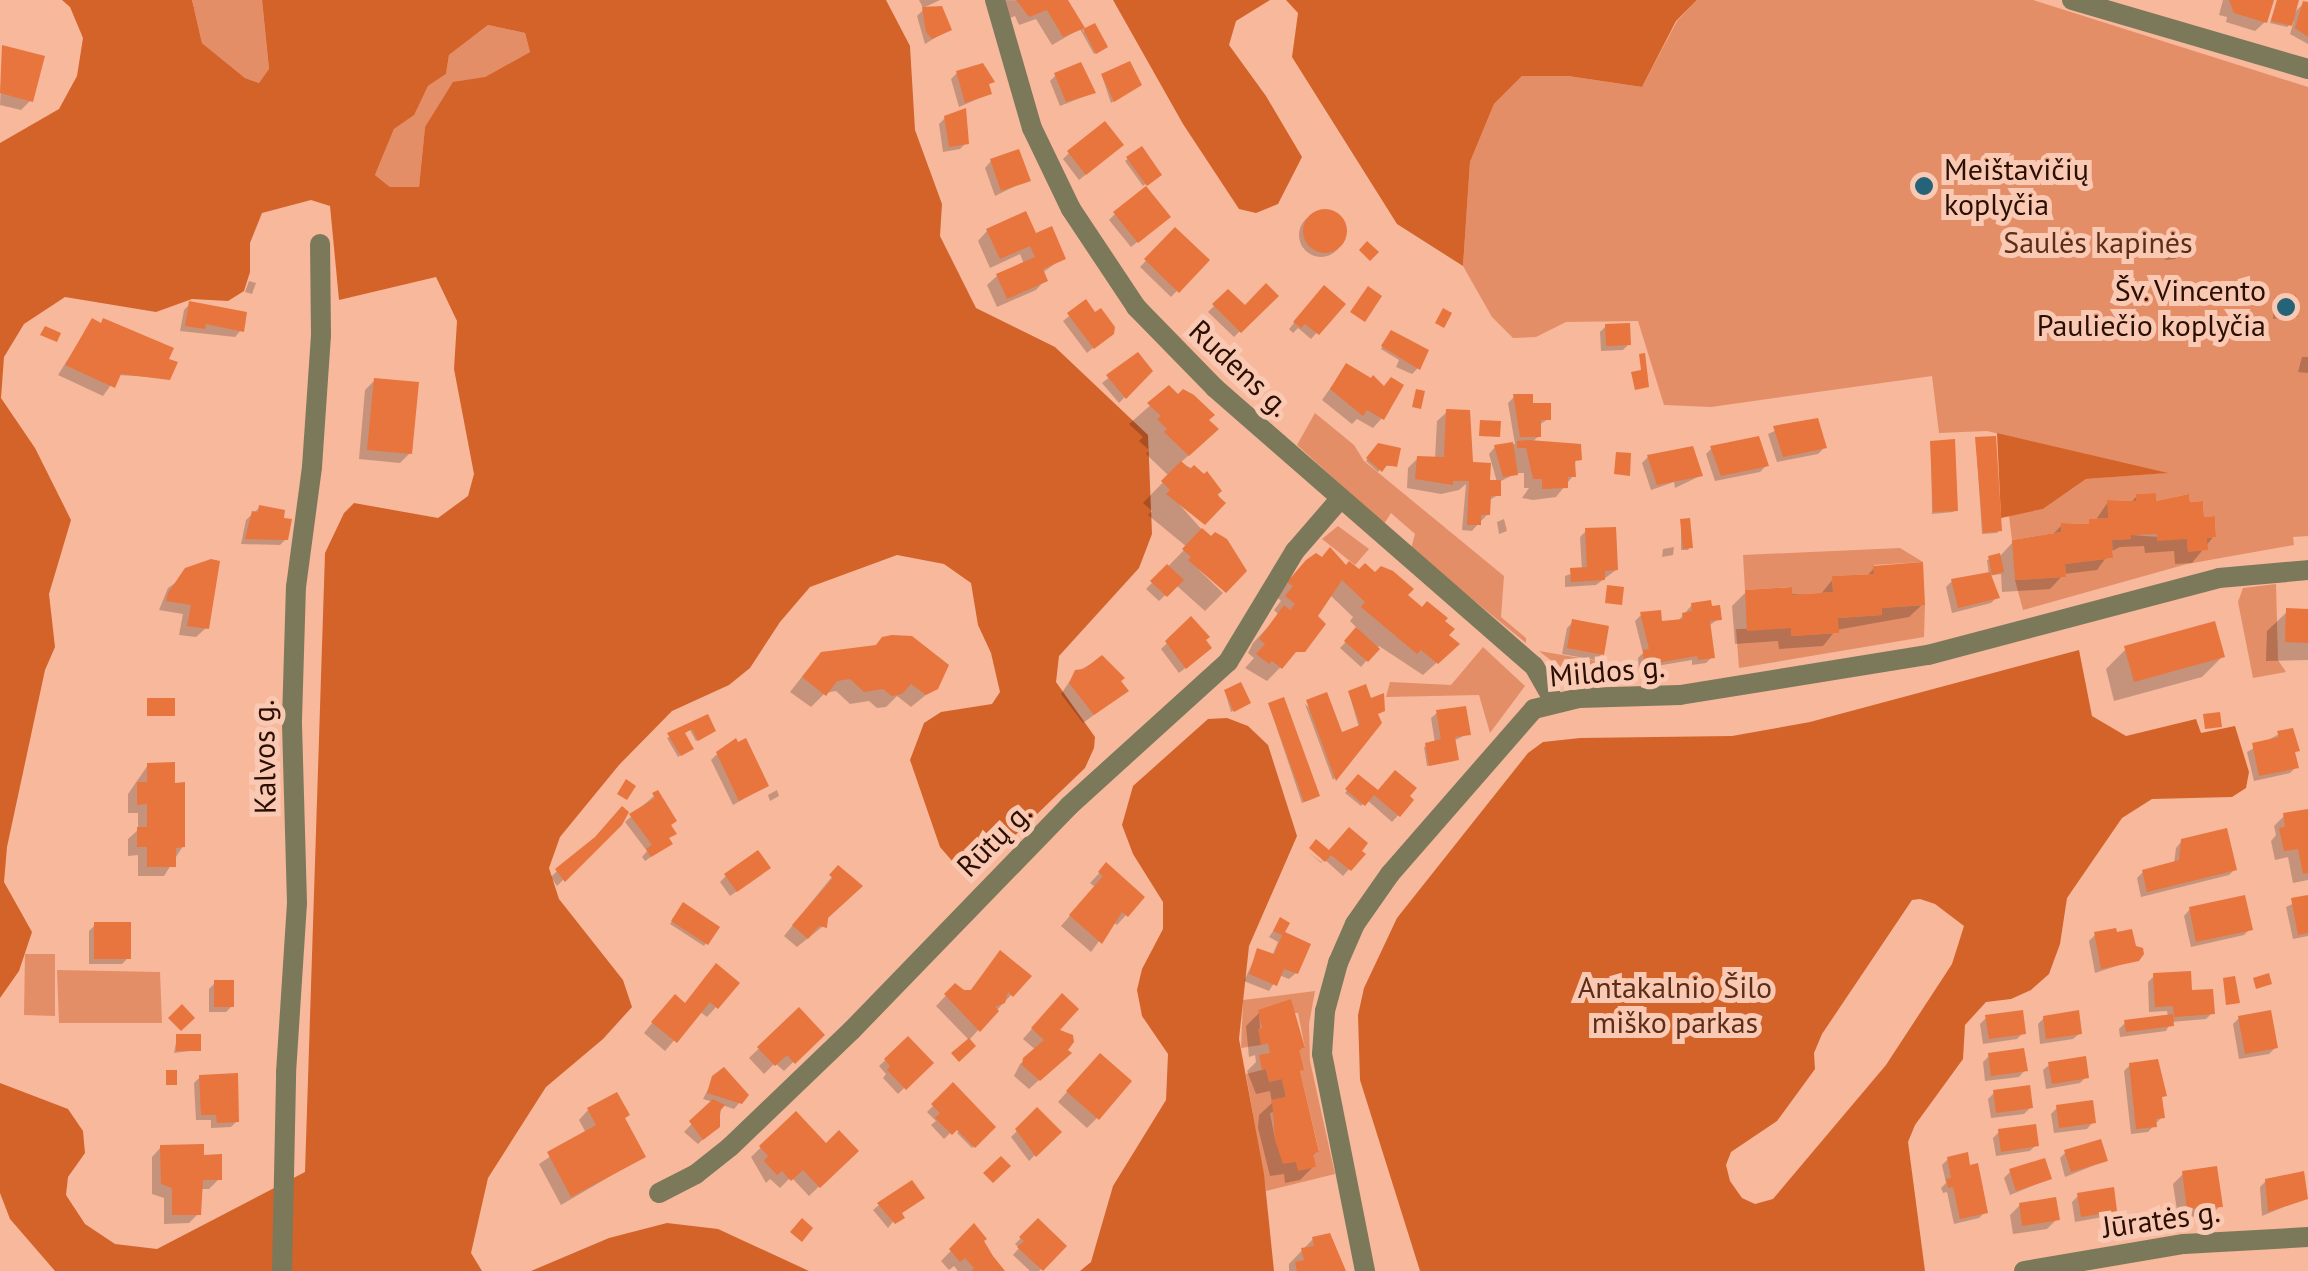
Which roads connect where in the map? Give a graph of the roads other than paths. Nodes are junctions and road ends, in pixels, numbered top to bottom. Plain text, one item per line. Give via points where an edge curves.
1 (995, 0) edge
2 (2072, 0) edge
3 (2308, 69) edge
4 (320, 244) dead end
5 (1340, 498) junction
6 (2308, 570) edge
7 (1554, 701) junction
8 (659, 1193) dead end
9 (2308, 1237) edge
10 (282, 1271) edge
11 (1365, 1271) edge
12 (2024, 1271) edge

1 - 5 street, Rudens g. via 1032,128 1107,268 1210,384
2 - 3 street
4 - 10 street, Kalvos g. via 321,335 296,605 297,903
5 - 7 street, Rudens g. via 1534,666
5 - 8 street, Rūtų g. via 1295,551 1217,674 1068,806 730,1147
6 - 7 street, Mildos g. via 2220,578 1928,655 1680,695
7 - 11 street, Mildos g. via 1522,719 1390,874 1338,963 1322,1054
9 - 12 street, Jūratės g. via 2184,1244

